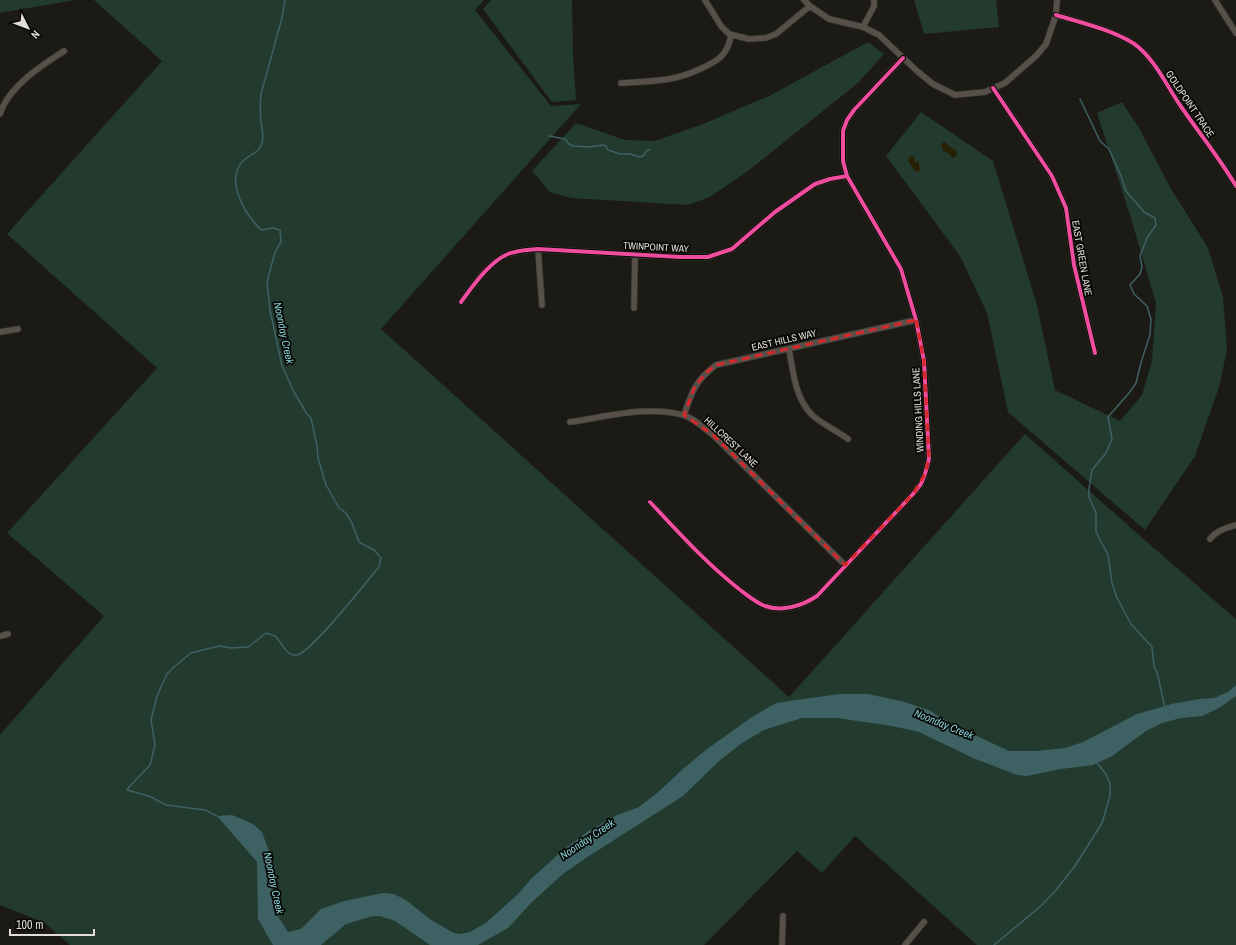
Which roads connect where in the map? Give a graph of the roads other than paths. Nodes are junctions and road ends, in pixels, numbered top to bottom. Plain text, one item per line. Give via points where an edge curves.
1 (705, 0) edge
2 (804, 0) edge
3 (874, 0) edge
4 (1057, 0) edge
5 (1215, 0) edge
6 (810, 6) junction
7 (1056, 15) junction
8 (1234, 25) edge
9 (863, 28) junction
10 (1236, 33) edge
11 (732, 35) junction
12 (64, 51) dead end
13 (903, 58) junction
14 (621, 83) dead end
15 (993, 88) junction
16 (0, 114) edge
17 (847, 176) junction
18 (1236, 186) edge
19 (538, 249) junction
20 (635, 254) junction
21 (461, 302) dead end
22 (542, 305) dead end
23 (634, 308) dead end
24 (916, 320) junction
25 (18, 329) dead end
26 (0, 332) edge
27 (789, 348) junction
28 (1095, 353) dead end
29 (684, 415) junction
30 (570, 422) dead end
31 (848, 439) dead end
32 (650, 502) dead end
33 (1236, 525) edge
34 (1210, 539) dead end
35 (845, 565) junction
36 (8, 634) dead end
37 (0, 636) edge
38 (783, 916) dead end
39 (924, 922) dead end
40 (782, 945) edge
41 (905, 945) edge

1 - 11 street via 721,26
2 - 6 street
3 - 9 street via 874,6
4 - 7 street
5 - 8 street
6 - 9 street via 829,19
6 - 11 street via 776,34 766,38 750,39
7 - 15 street via 1046,44 1036,56 1005,83
7 - 18 street, GOLDPOINT TRACE via 1115,33 1134,44 1163,77
8 - 10 street
9 - 13 street via 879,35
11 - 14 street via 730,46 722,57 684,76 663,81
12 - 16 street via 15,89
13 - 15 street via 933,84 955,95 985,92
13 - 17 street, WINDING HILLS LANE via 847,120 842,144
15 - 28 street, EAST GREEN LANE via 1052,176 1066,208 1074,265
17 - 20 street, TWINPOINT WAY via 815,184 775,212 732,249 720,254 708,257
17 - 24 street, WINDING HILLS LANE via 901,269
19 - 20 street, TWINPOINT WAY
19 - 21 street, TWINPOINT WAY via 515,252 500,259 479,279
19 - 22 street
20 - 23 street
24 - 27 street, EAST HILLS WAY
24 - 35 street, WINDING HILLS LANE via 924,361 928,435 925,474 913,494
25 - 26 street
27 - 29 street, EAST HILLS WAY via 716,365 695,386
27 - 31 street via 798,394 807,409
29 - 30 street, HILLCREST LANE via 646,410
29 - 35 street, HILLCREST LANE via 713,435
32 - 35 street, WINDING HILLS LANE via 725,578 764,606 789,607 807,602 817,596
33 - 34 street via 1221,530
36 - 37 street
38 - 40 street
39 - 41 street

